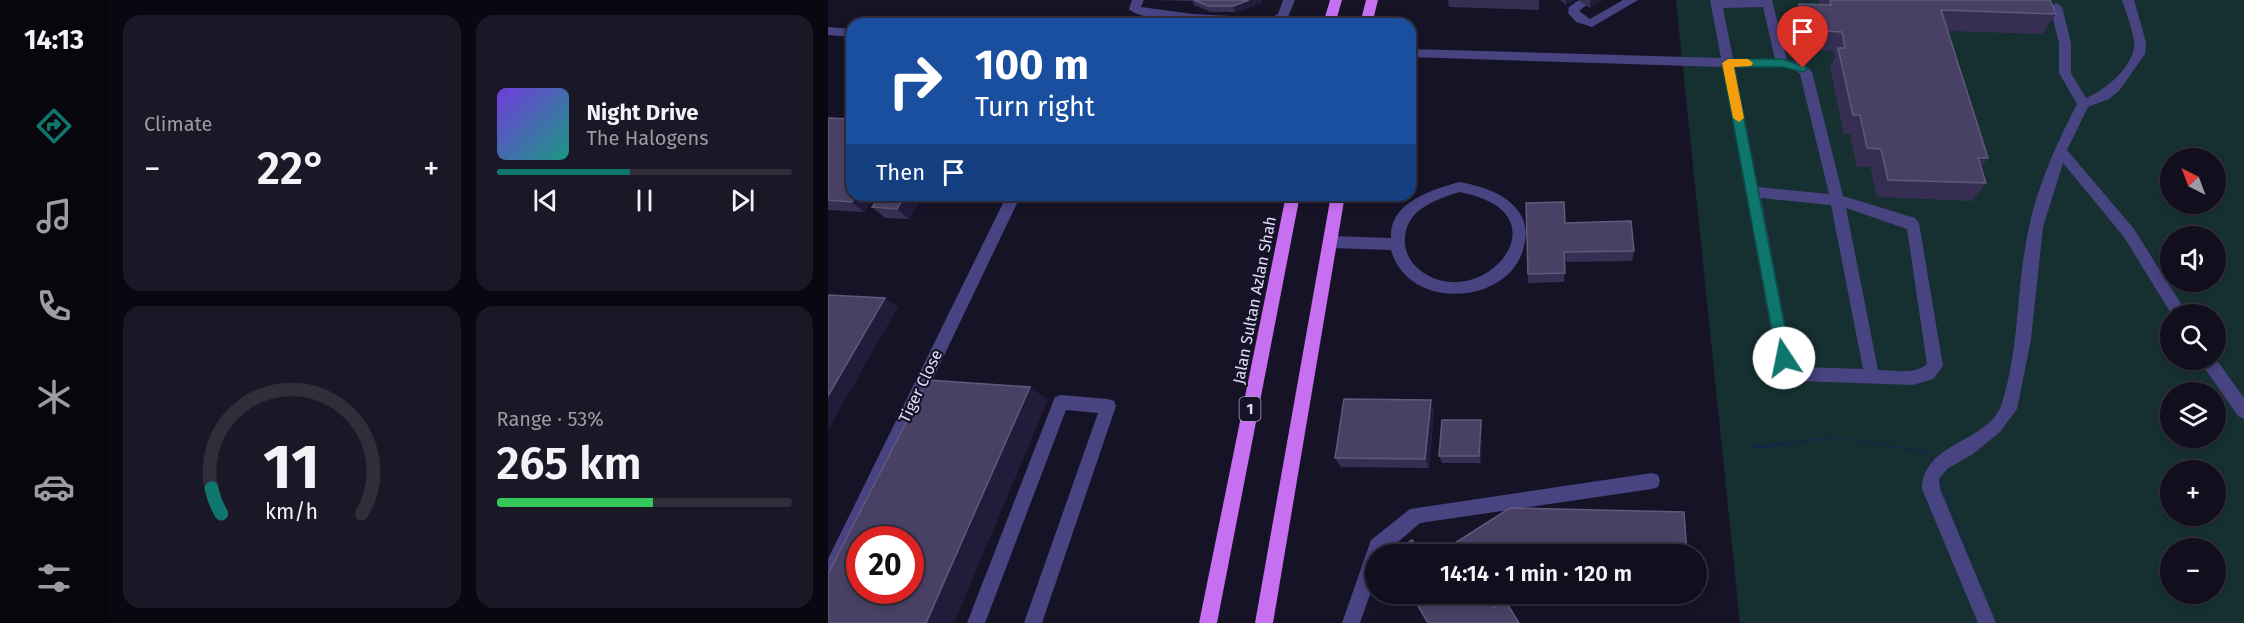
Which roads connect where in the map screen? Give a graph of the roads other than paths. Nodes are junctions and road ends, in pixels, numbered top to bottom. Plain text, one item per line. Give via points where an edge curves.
1 (1138, 0) edge
2 (1289, 0) edge
3 (1336, 0) edge
4 (1372, 0) edge
5 (1632, 0) edge
6 (2128, 0) edge
7 (1716, 2) edge
8 (1583, 3) dead end
9 (2056, 7) edge
10 (1176, 18) edge
11 (1280, 18) edge
12 (1331, 18) edge
13 (1368, 18) edge
14 (828, 32) edge
15 (846, 33) edge
16 (1416, 53) edge
17 (1728, 63) junction
18 (1782, 63) junction
19 (2083, 104) junction
20 (2060, 152) junction
21 (1753, 192) junction
22 (1837, 200) junction
23 (1011, 201) edge
24 (1292, 201) edge
25 (1337, 201) edge
26 (1330, 242) junction
27 (1396, 243) junction
28 (2173, 304) edge
29 (2214, 370) edge
30 (1872, 377) junction
31 (2244, 411) edge
32 (1652, 480) dead end
33 (828, 579) edge
34 (976, 623) edge
35 (1033, 623) edge
36 (1208, 623) edge
37 (1264, 623) edge
38 (1350, 623) edge
39 (1987, 623) edge

1 - 10 street via 1139,11
2 - 11 street
3 - 12 main road
4 - 13 main road
5 - 8 street via 1592,23 1574,14
6 - 19 street via 2140,42 2139,54 2115,88
7 - 17 street
7 - 18 street via 1768,3
9 - 19 street via 2065,43 2065,73
14 - 15 street
16 - 17 street
17 - 18 street
17 - 21 street
18 - 22 street via 1799,66 1806,72
19 - 20 street
20 - 28 street via 2129,233
20 - 39 street via 2036,227 2023,339 2009,409 1994,427 1936,470 1931,489
21 - 22 street
21 - 30 street via 1784,358 1799,374
22 - 30 street
22 - 30 street via 1902,218 1914,227 1935,366 1927,374 1913,378
23 - 33 street, Tiger Close
24 - 36 main road, Jalan Sultan Azlan Shah / 1
25 - 26 main road
26 - 27 street
26 - 37 main road
27 - 27 street via 1398,226 1406,211 1421,198 1460,187 1497,196 1515,215 1520,239 1515,255 1488,280 1468,287 1447,288 1427,283 1411,273 1401,260
29 - 31 street
32 - 38 street via 1416,515 1377,546
34 - 35 street via 1061,402 1108,406

